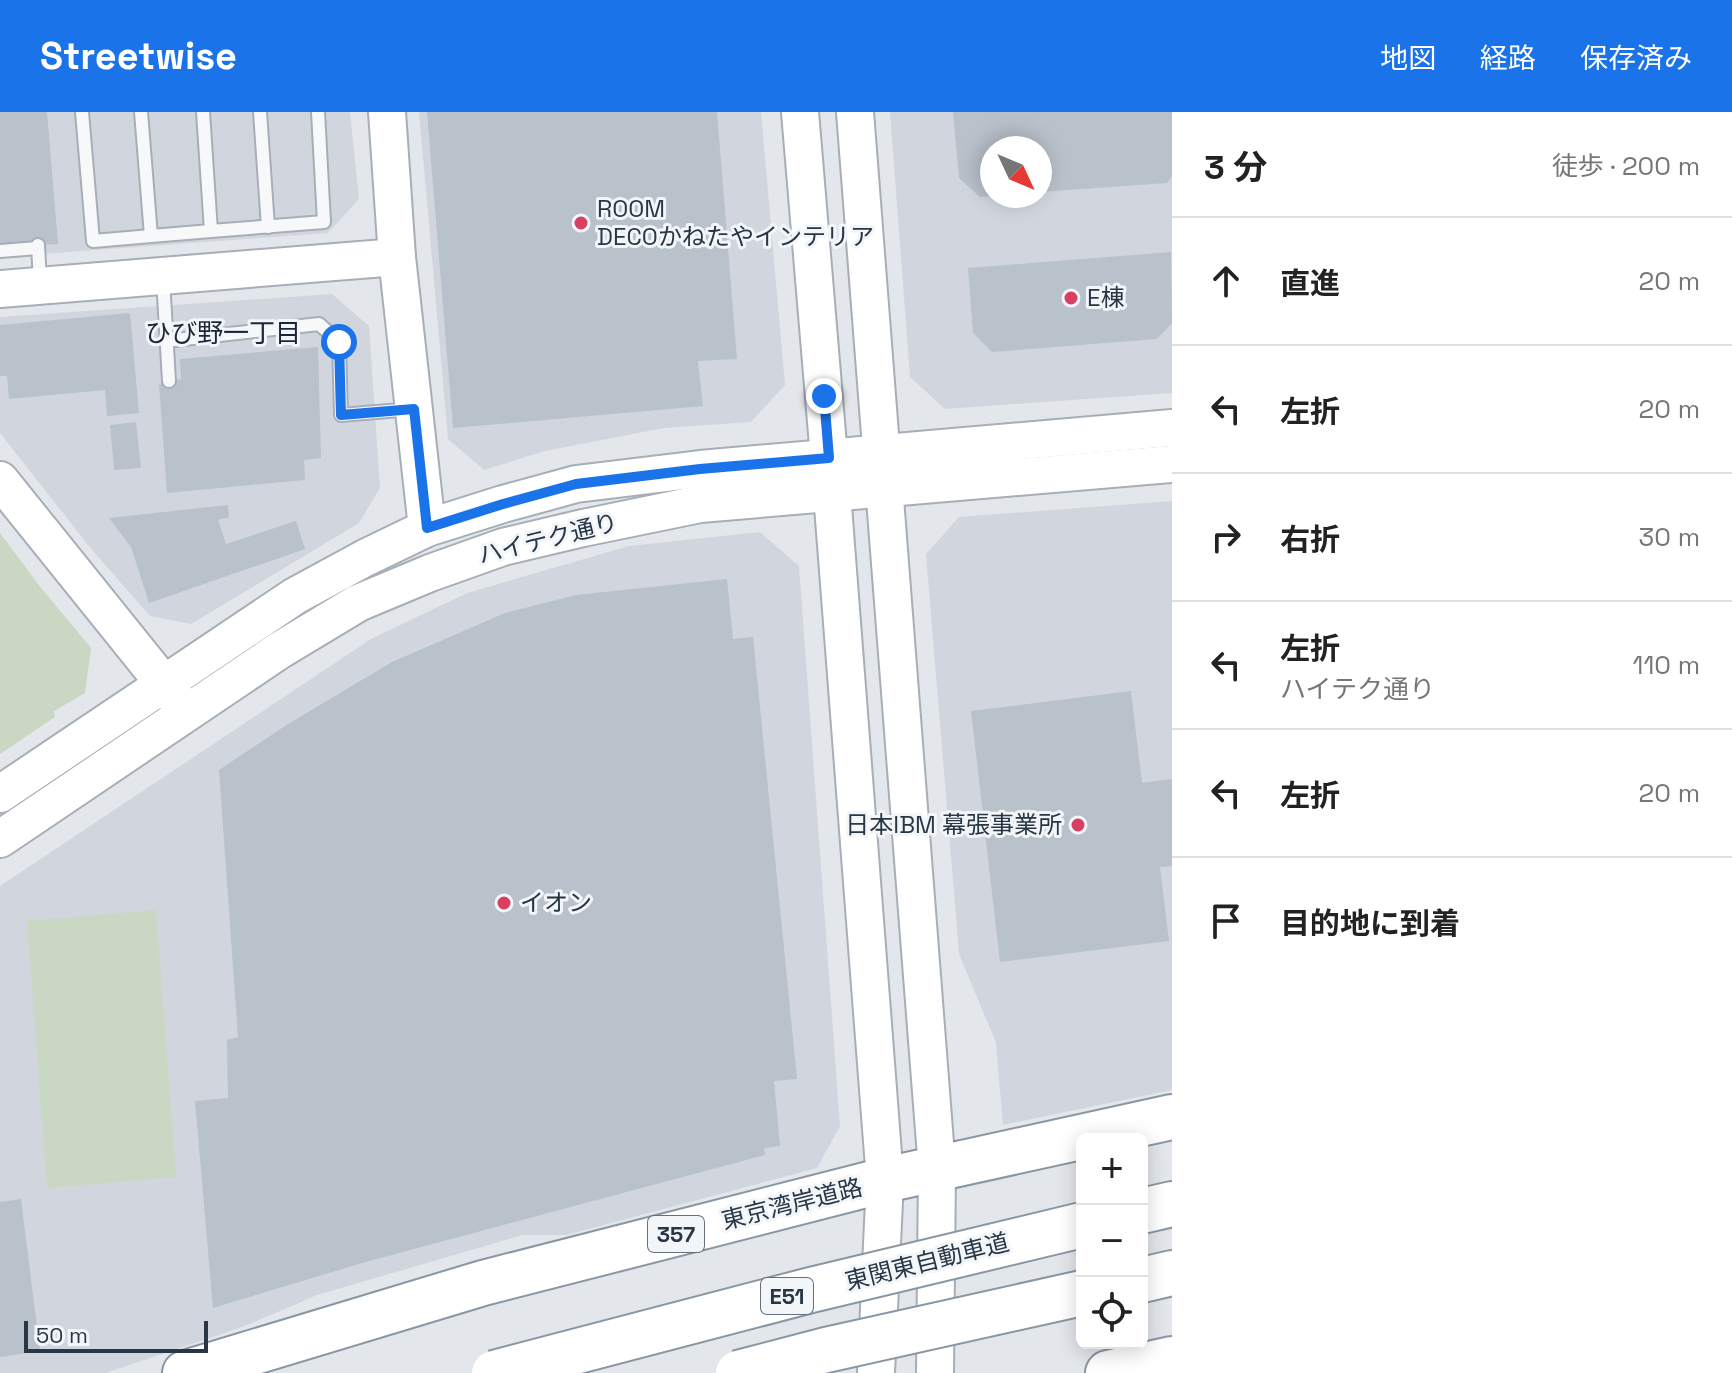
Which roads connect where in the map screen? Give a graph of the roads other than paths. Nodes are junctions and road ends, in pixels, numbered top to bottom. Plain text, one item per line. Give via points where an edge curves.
1 (82, 112) edge
2 (141, 112) edge
3 (203, 112) edge
4 (260, 112) edge
5 (318, 112) edge
6 (387, 112) edge
7 (800, 112) edge
8 (855, 112) edge
9 (268, 227) junction
10 (211, 231) junction
11 (151, 236) junction
12 (0, 251) edge
13 (397, 257) junction
14 (163, 276) junction
15 (40, 286) junction
16 (0, 289) edge
17 (166, 341) junction
18 (169, 381) dead end
19 (414, 409) junction
20 (1172, 428) edge
21 (829, 458) junction
22 (1172, 464) edge
23 (882, 471) junction
24 (0, 480) edge
25 (832, 493) junction
26 (427, 528) junction
27 (163, 683) junction
28 (188, 713) junction
29 (0, 794) edge
30 (0, 839) edge
31 (1172, 1117) edge
32 (937, 1169) junction
33 (885, 1180) junction
34 (1172, 1204) edge
35 (1148, 1210) edge
36 (1076, 1226) edge
37 (1172, 1273) edge
38 (1148, 1279) edge
39 (1076, 1294) edge
40 (1172, 1359) edge
41 (185, 1373) edge
42 (494, 1373) edge
43 (738, 1373) edge
44 (876, 1373) edge
45 (935, 1373) edge
46 (1108, 1373) edge

1 - 11 lane via 93,241
2 - 11 lane
3 - 10 lane
4 - 9 lane
5 - 9 lane via 324,222
6 - 13 street
7 - 21 street
8 - 23 street
9 - 10 lane
10 - 11 lane
12 - 15 lane via 38,247
13 - 14 street
13 - 19 street
14 - 15 street
14 - 17 lane
15 - 16 street
17 - 18 lane
17 - 19 lane via 319,324 339,342 341,415
19 - 26 street
20 - 23 street, ハイテク通り
21 - 23 street, ハイテク通り
21 - 25 street
21 - 26 street, ハイテク通り via 576,484
22 - 23 street, ハイテク通り
23 - 25 street, ハイテク通り
23 - 32 street
24 - 27 street
25 - 28 street, ハイテク通り via 700,504 503,547 358,603
25 - 33 street
26 - 27 street, ハイテク通り via 295,596
27 - 28 street
27 - 29 street, ハイテク通り
28 - 30 street, ハイテク通り
31 - 32 highway, 東京湾岸道路 / 357
32 - 33 highway, 東京湾岸道路 / 357
32 - 45 street
33 - 41 highway, 東京湾岸道路 / 357 via 483,1283
33 - 44 street
34 - 35 highway
36 - 42 highway, 東関東自動車道 / E51, bridge
37 - 38 highway
39 - 43 highway, bridge
40 - 46 highway

